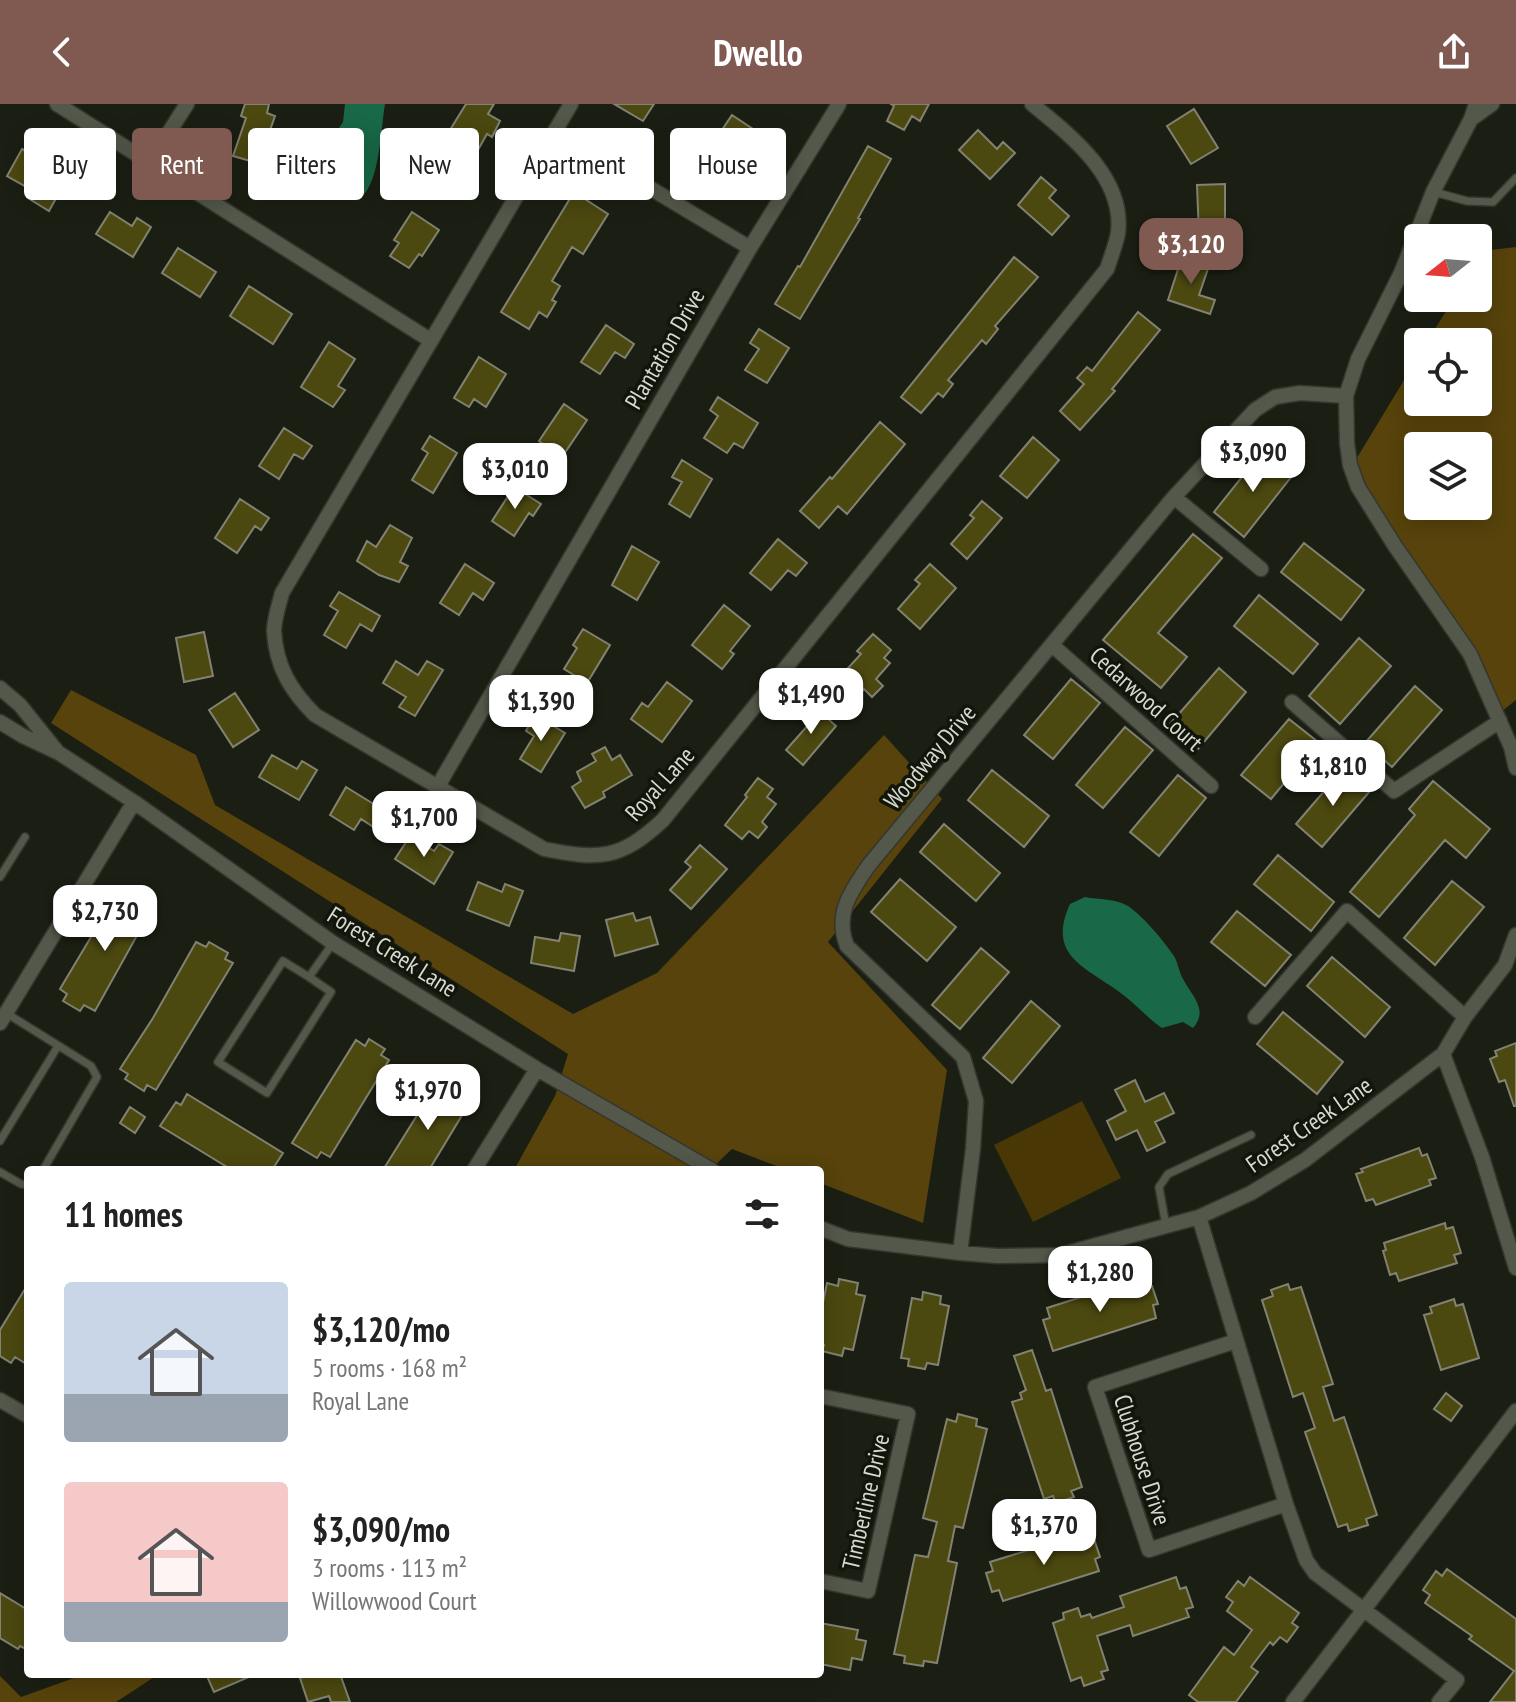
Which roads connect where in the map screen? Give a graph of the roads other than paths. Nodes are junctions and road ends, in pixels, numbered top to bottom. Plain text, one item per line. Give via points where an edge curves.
1 (57, 104) edge
2 (187, 104) edge
3 (571, 104) edge
4 (839, 104) edge
5 (1032, 104) edge
6 (1476, 104) edge
7 (1492, 104) edge
8 (1471, 119) junction
9 (172, 128) edge
10 (557, 128) edge
11 (132, 151) edge
12 (1516, 178) edge
13 (654, 190) edge
14 (1433, 192) junction
15 (210, 200) edge
16 (514, 200) edge
17 (750, 248) junction
18 (430, 340) junction
19 (1346, 396) junction
20 (1174, 497) junction
21 (1261, 569) dead end
22 (1052, 645) junction
23 (0, 688) edge
24 (1292, 702) dead end
25 (1500, 721) junction
26 (0, 722) edge
27 (59, 753) junction
28 (1516, 768) edge
29 (438, 786) junction
30 (1211, 786) dead end
31 (134, 802) junction
32 (25, 837) dead end
33 (0, 877) edge
34 (1516, 935) edge
35 (333, 943) junction
36 (309, 977) junction
37 (1255, 1017) dead end
38 (1465, 1017) junction
39 (3, 1018) edge
40 (58, 1046) junction
41 (1443, 1054) junction
42 (537, 1069) junction
43 (1251, 1135) dead end
44 (0, 1141) edge
45 (45, 1166) edge
46 (476, 1166) edge
47 (705, 1166) edge
48 (0, 1172) edge
49 (24, 1184) edge
50 (1199, 1217) junction
51 (1166, 1228) junction
52 (824, 1230) edge
53 (960, 1253) junction
54 (1516, 1268) edge
55 (1236, 1341) junction
56 (824, 1397) edge
57 (0, 1400) edge
58 (1516, 1411) edge
59 (24, 1414) edge
60 (1286, 1504) junction
61 (824, 1582) edge
62 (1364, 1611) junction
63 (1293, 1702) edge
64 (1439, 1702) edge

1 - 11 street
2 - 9 street
3 - 10 street, Royal Lane
4 - 17 street, Plantation Drive
5 - 29 street, Royal Lane via 1076,141 1114,195 1118,231 1107,269 663,820 641,840 615,852 584,857 544,849
6 - 8 street
7 - 8 street
8 - 14 street
12 - 14 lane via 1493,202
13 - 17 street
14 - 19 street
15 - 18 street
16 - 18 street, Royal Lane
17 - 29 street, Plantation Drive
18 - 29 street, Royal Lane via 282,593 274,629 281,666 294,693 315,715
19 - 20 street, Woodway Drive via 1275,397 1255,410
19 - 25 street via 1350,465 1358,487 1470,654
20 - 21 street
20 - 22 street, Woodway Drive
22 - 30 street, Cedarwood Court
22 - 53 street, Woodway Drive via 846,897 841,931 847,946 963,1057 976,1101
23 - 27 street, Forest Creek Lane
24 - 25 street via 1394,791
25 - 28 street
26 - 27 street, Forest Creek Lane
27 - 31 street, Forest Creek Lane
31 - 35 street, Forest Creek Lane
31 - 39 street
32 - 33 lane
34 - 38 street, Forest Creek Lane via 1505,965
35 - 36 lane
35 - 42 street, Forest Creek Lane
36 - 36 lane via 283,961 218,1062 267,1093 331,992
37 - 38 street via 1347,911
38 - 41 street, Forest Creek Lane
39 - 40 lane
40 - 44 lane
40 - 45 lane via 91,1066 97,1077
41 - 50 street, Forest Creek Lane via 1305,1160
41 - 54 street
42 - 46 street
42 - 47 street, Forest Creek Lane
43 - 51 lane via 1168,1174 1159,1187
48 - 49 lane
50 - 51 street, Forest Creek Lane
50 - 55 street
51 - 53 street, Forest Creek Lane via 1060,1255
52 - 53 street, Forest Creek Lane via 848,1239
55 - 60 street
55 - 60 street, Clubhouse Drive via 1095,1387 1149,1550
56 - 61 street, Timberline Drive via 908,1414 868,1591
57 - 59 street
58 - 62 street
60 - 62 street via 1315,1573
62 - 63 street
62 - 64 street via 1457,1680

